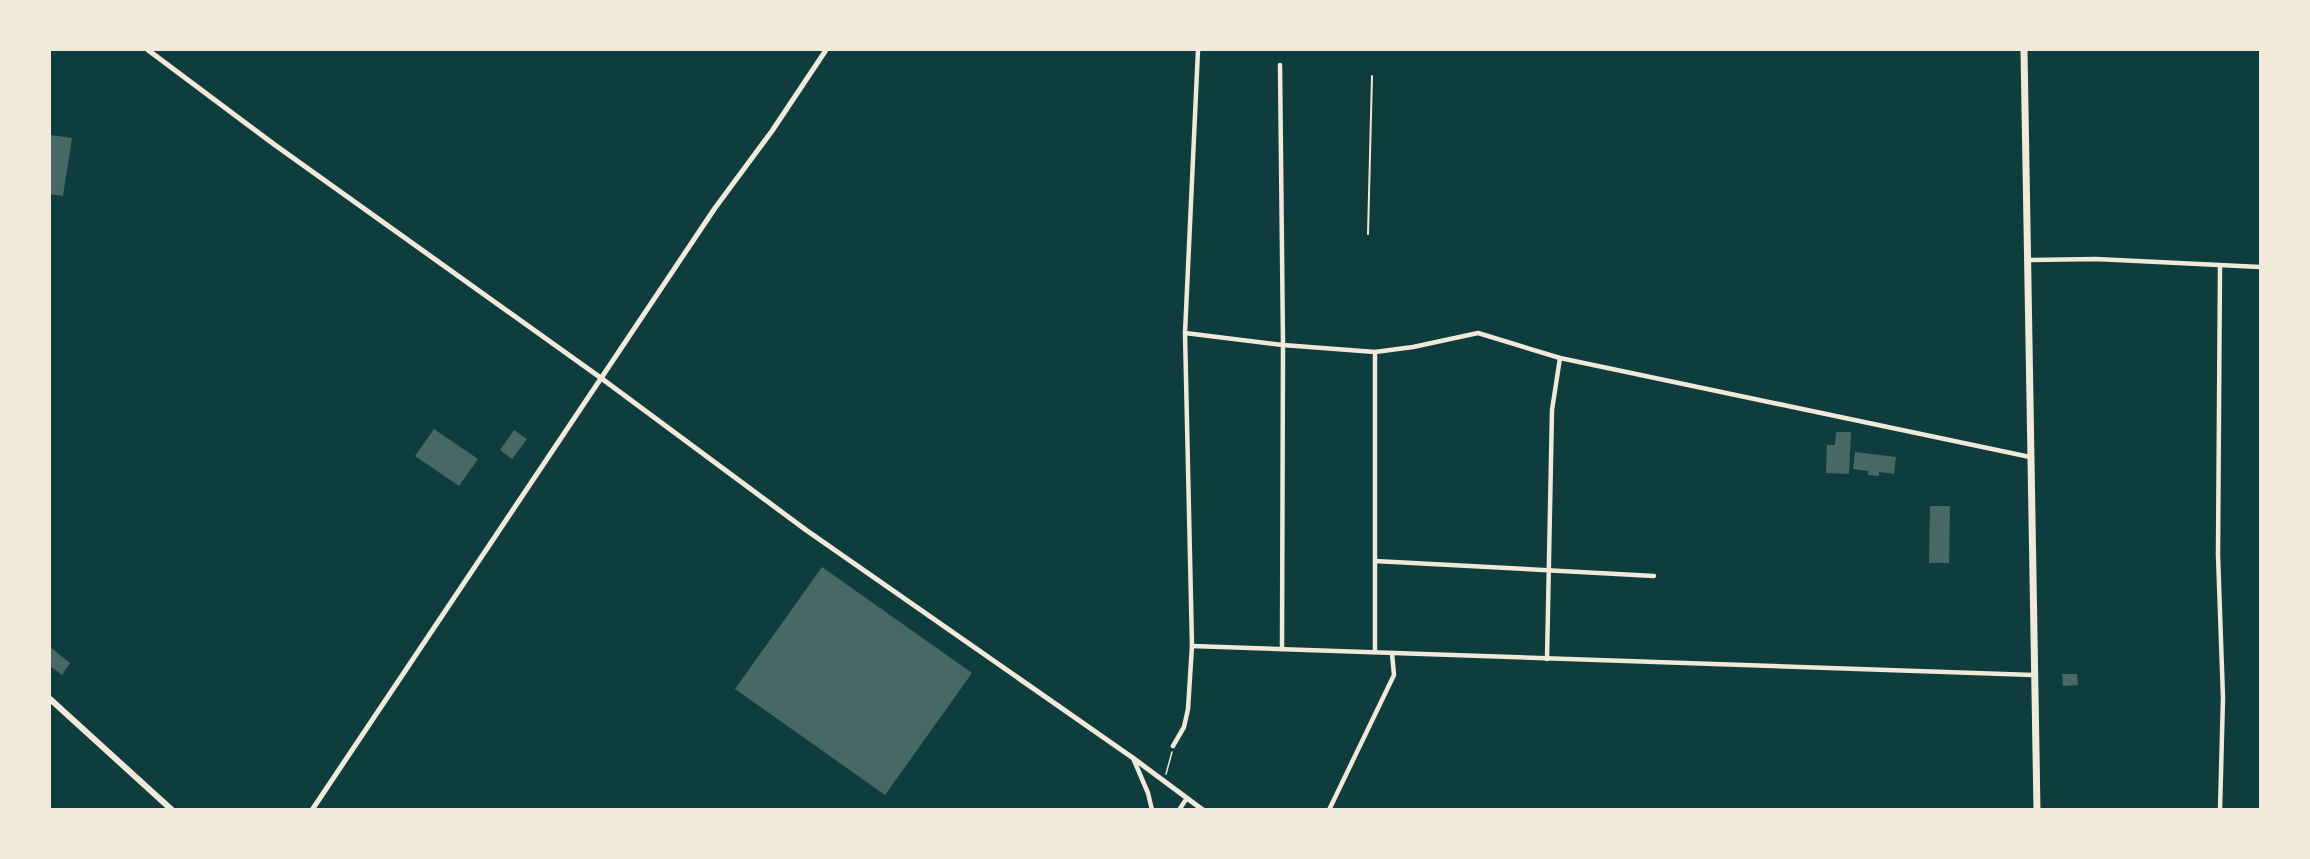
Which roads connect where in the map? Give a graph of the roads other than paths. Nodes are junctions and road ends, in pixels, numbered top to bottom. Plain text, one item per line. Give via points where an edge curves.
1 (148, 50) edge
2 (826, 50) edge
3 (1198, 50) edge
4 (2024, 50) edge
5 (1280, 65) dead end
6 (1372, 76) dead end
7 (1368, 234) dead end
8 (2028, 260) junction
9 (2220, 265) junction
10 (2260, 267) edge
11 (1185, 333) junction
12 (1283, 345) junction
13 (1375, 352) junction
14 (1560, 358) junction
15 (601, 378) junction
16 (2030, 457) junction
17 (1375, 561) junction
18 (1550, 571) junction
19 (1654, 576) dead end
20 (1192, 646) junction
21 (1282, 649) junction
22 (1375, 652) junction
23 (1392, 653) junction
24 (1548, 659) junction
25 (2033, 675) junction
26 (50, 699) edge
27 (1173, 746) road end
28 (1133, 758) junction
29 (1187, 798) junction
30 (172, 810) edge
31 (312, 810) edge
32 (1152, 810) edge
33 (1179, 810) edge
34 (1203, 810) edge
35 (1329, 810) edge
36 (2037, 810) edge
37 (2220, 810) edge

1 - 15 street
2 - 15 street
3 - 11 street
4 - 8 main road
5 - 12 street
6 - 7 lane
8 - 9 street
8 - 16 main road
9 - 10 street
9 - 37 street
11 - 12 street
11 - 20 street
12 - 13 street
12 - 21 street
13 - 14 street via 1478,333
13 - 17 street
14 - 16 street
14 - 18 street via 1552,410
15 - 28 street via 830,547
15 - 31 street
16 - 25 main road
17 - 18 street
17 - 22 street
18 - 19 street
18 - 24 street
20 - 21 street
20 - 27 street via 1188,709 1184,727
21 - 22 street
22 - 23 street
23 - 24 street
23 - 35 street via 1395,675
24 - 25 street
25 - 36 main road
26 - 30 main road
28 - 29 street
28 - 32 street
29 - 33 street
29 - 34 street

